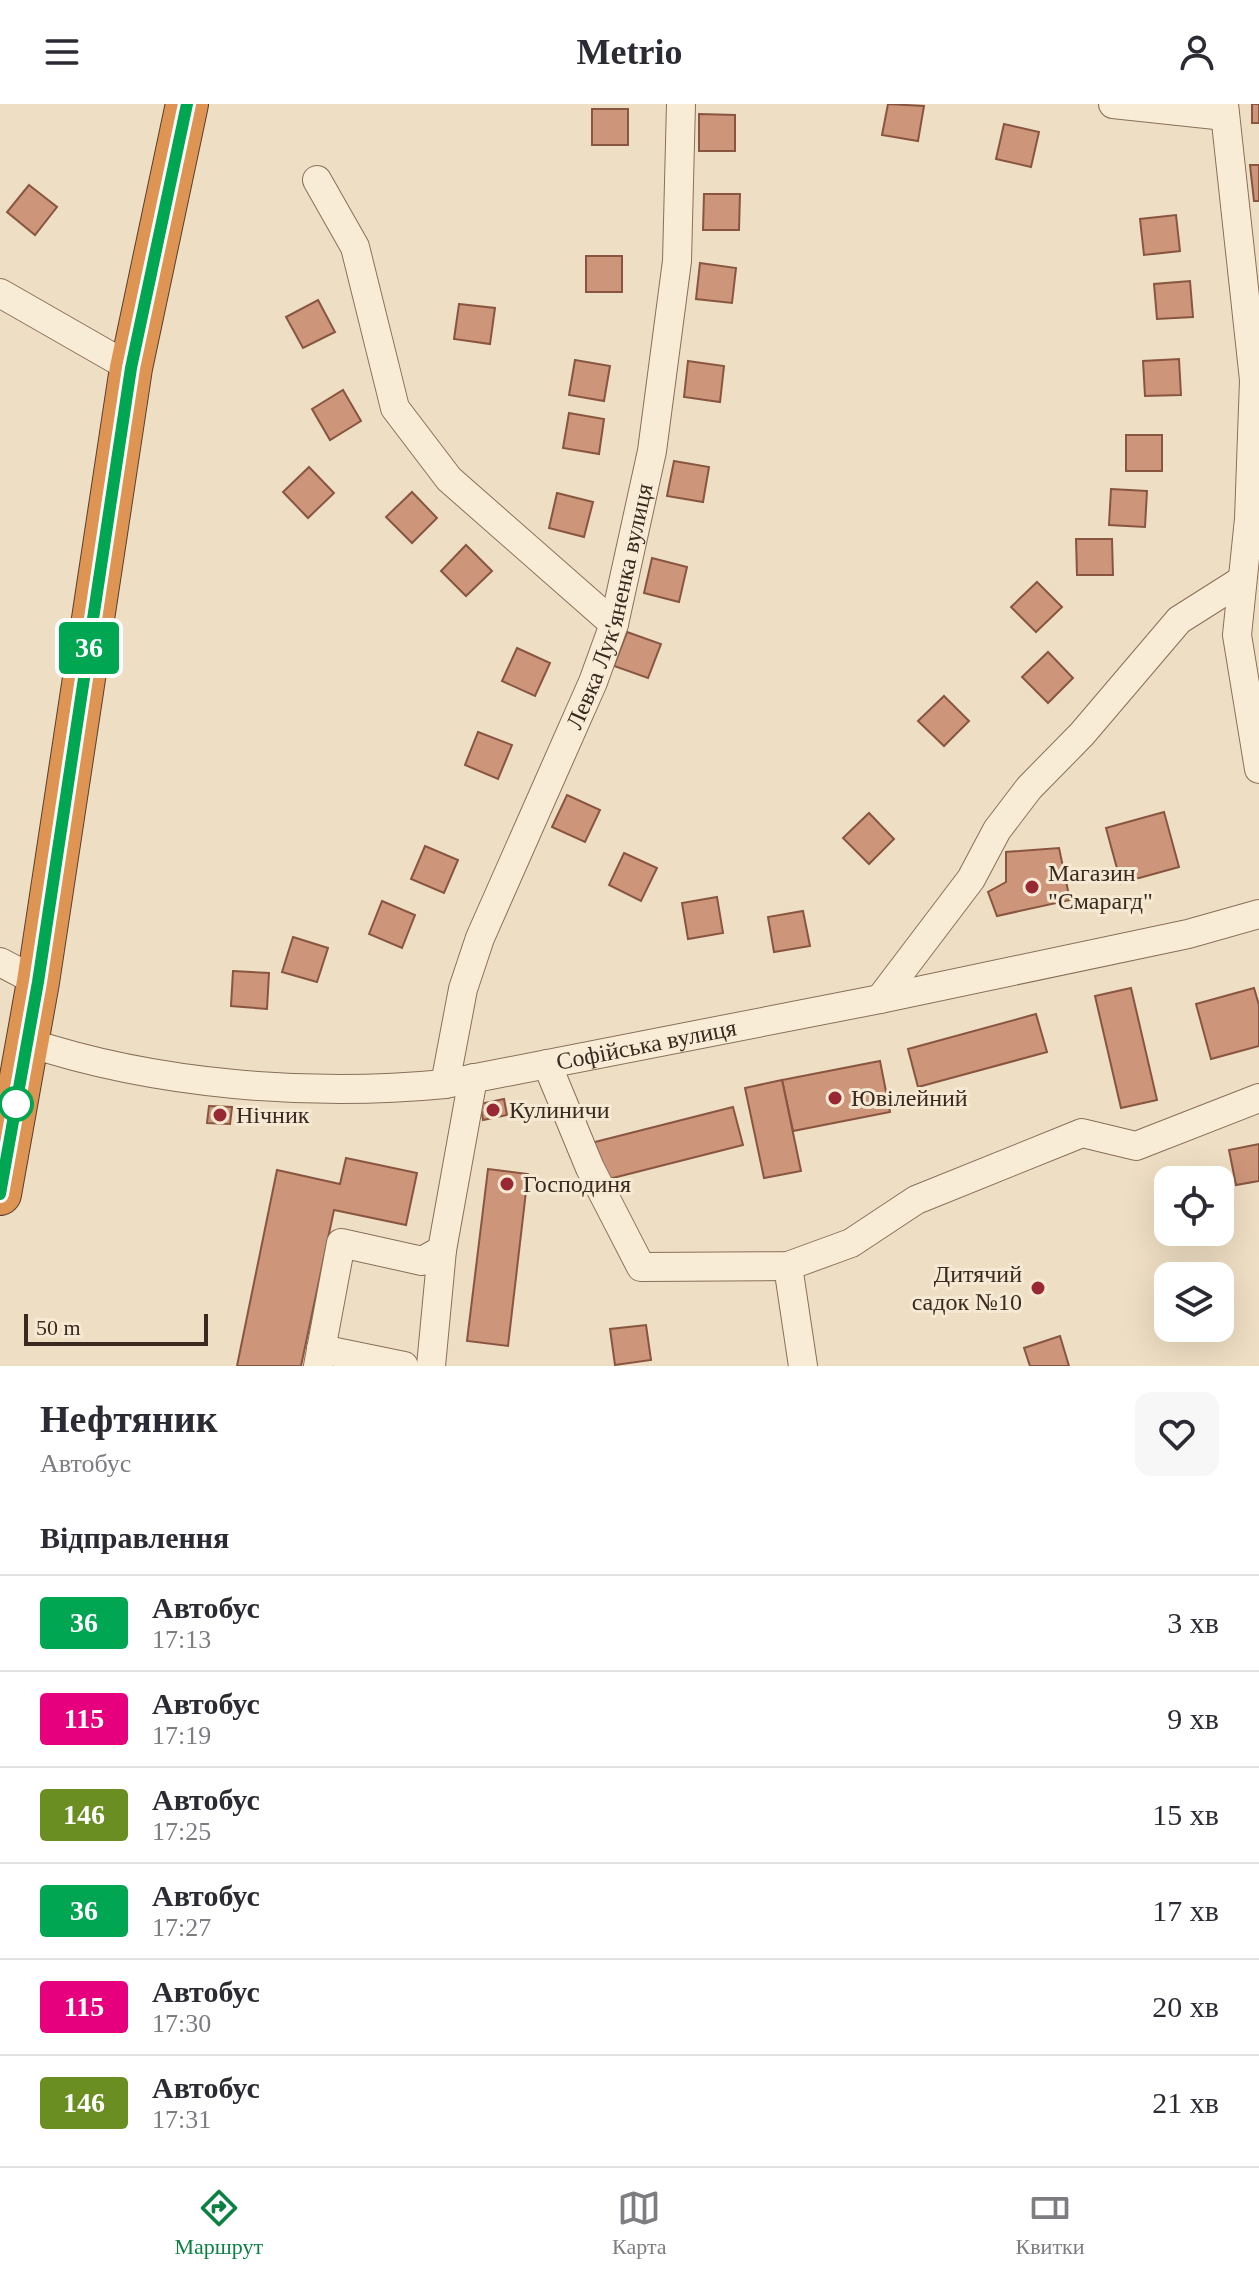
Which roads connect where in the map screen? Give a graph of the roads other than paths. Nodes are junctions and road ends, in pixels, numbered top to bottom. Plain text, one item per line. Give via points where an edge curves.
1 (187, 104) edge
2 (681, 104) edge
3 (1113, 104) edge
4 (1225, 110) edge
5 (317, 180) dead end
6 (0, 293) edge
7 (131, 368) junction
8 (1239, 582) junction
9 (614, 624) junction
10 (1259, 769) edge
11 (1259, 914) edge
12 (0, 962) edge
13 (38, 982) junction
14 (880, 999) junction
15 (27, 1042) junction
16 (547, 1064) junction
17 (473, 1078) junction
18 (445, 1084) junction
19 (1259, 1098) edge
20 (0, 1194) edge
21 (442, 1250) junction
22 (788, 1266) junction
23 (320, 1358) edge
24 (404, 1366) edge
25 (431, 1366) edge
26 (803, 1366) edge

1 - 7 highway
2 - 9 street, Левка Лук'яненка вулиця via 677,261 652,451
3 - 4 street
4 - 8 street via 1254,380 1249,519
5 - 9 street via 355,247 395,408 449,479
6 - 7 street
7 - 13 highway
8 - 10 street via 1237,635
8 - 14 street via 1179,620 1029,788 997,830 971,879
9 - 18 street, Левка Лук'яненка вулиця via 480,938 463,989
11 - 14 street, Софійська вулиця
12 - 13 street
13 - 15 highway
14 - 16 street, Софійська вулиця
15 - 18 street, Софійська вулиця via 172,1077 392,1089
15 - 20 highway
16 - 17 street, Софійська вулиця
16 - 22 street via 590,1168 641,1267
17 - 18 street, Софійська вулиця
17 - 21 street
19 - 22 street via 1136,1146 1082,1133 916,1200 851,1243
21 - 23 street via 422,1261 341,1243
21 - 25 street
22 - 26 street
23 - 24 street

